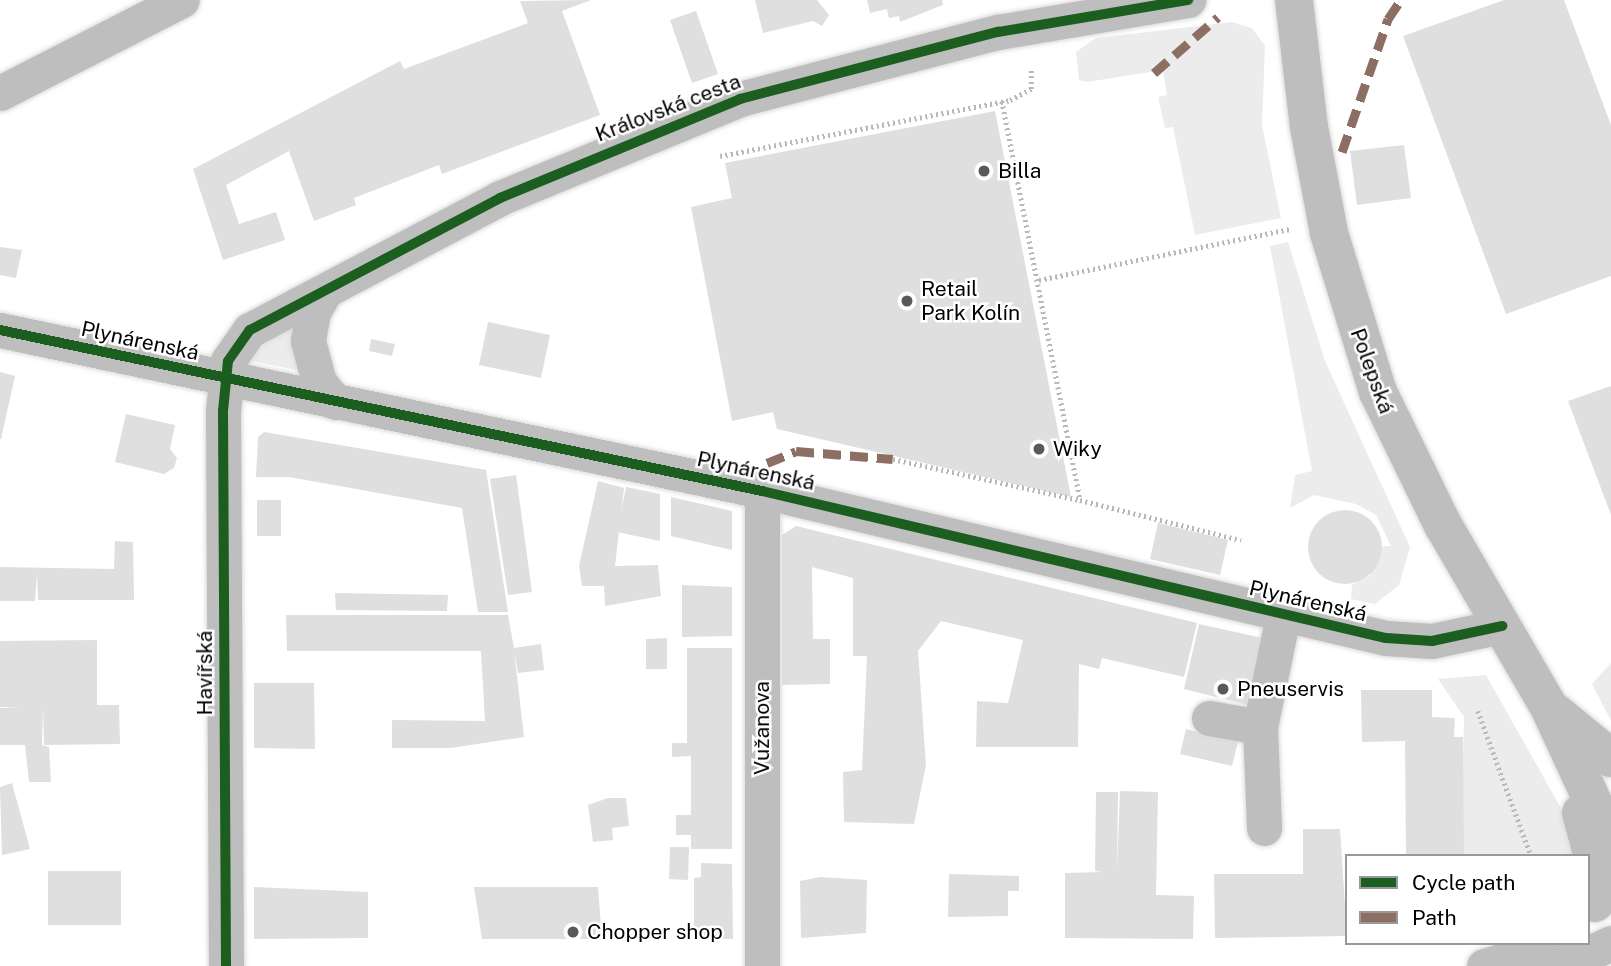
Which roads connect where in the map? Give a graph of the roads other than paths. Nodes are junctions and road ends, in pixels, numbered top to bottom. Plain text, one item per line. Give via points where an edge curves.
1 (182, 0) edge
2 (1188, 0) edge
3 (1294, 0) edge
4 (0, 93) edge
5 (324, 293) junction
6 (0, 330) edge
7 (225, 379) junction
8 (335, 402) junction
9 (762, 491) junction
10 (1283, 616) junction
11 (1502, 626) junction
12 (1549, 708) junction
13 (1209, 718) dead end
14 (1260, 727) junction
15 (1611, 758) edge
16 (1611, 788) edge
17 (1264, 828) dead end
18 (1611, 841) edge
19 (1592, 910) edge
20 (1611, 943) edge
21 (1555, 945) edge
22 (226, 966) edge
23 (762, 966) edge
24 (1484, 966) edge
25 (1563, 966) edge

1 - 4 street
2 - 5 street, Královská cesta via 998,32 740,99 500,198
3 - 11 main road, Polepská via 1308,127 1340,281 1400,443
5 - 7 street, Královská cesta via 250,330 236,345
5 - 8 street via 313,312 308,341 320,383
6 - 7 street, Plynárenská
7 - 8 street, Plynárenská
7 - 22 street, Havířská
8 - 9 street, Plynárenská
9 - 10 street, Plynárenská
9 - 23 street, Vužanova
10 - 11 street, Plynárenská via 1411,640 1460,638
10 - 14 street
11 - 12 main road, Polepská
12 - 15 main road
12 - 16 main road, Polepská
12 - 18 main road, Polepská
12 - 19 main road via 1594,854
13 - 14 street
14 - 17 street
20 - 25 street
21 - 24 street

